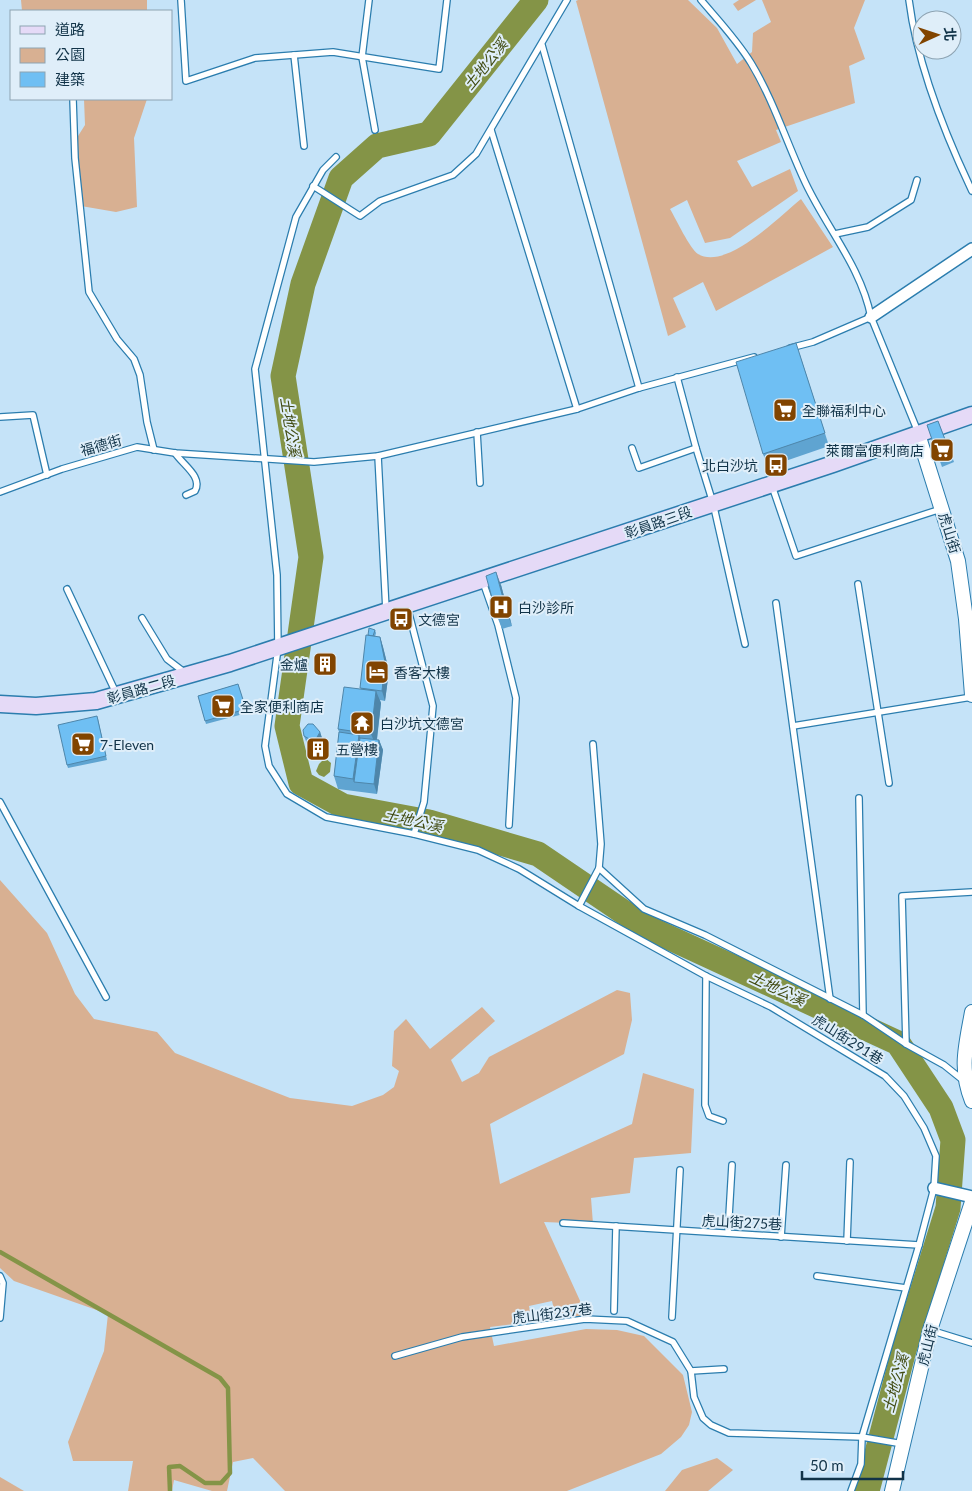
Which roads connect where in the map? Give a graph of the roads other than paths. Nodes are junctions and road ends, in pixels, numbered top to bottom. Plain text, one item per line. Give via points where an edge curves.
1 (181, 0) edge
2 (369, 0) edge
3 (447, 0) edge
4 (567, 0) edge
5 (701, 0) edge
6 (909, 0) edge
7 (542, 44) junction
8 (294, 55) junction
9 (362, 57) junction
10 (73, 100) edge
11 (375, 130) dead end
12 (491, 130) junction
13 (304, 146) dead end
14 (336, 157) dead end
15 (917, 180) dead end
16 (312, 186) junction
17 (972, 191) edge
18 (835, 234) junction
19 (972, 249) edge
20 (871, 317) junction
21 (779, 351) edge
22 (761, 355) edge
23 (677, 377) junction
24 (639, 388) junction
25 (577, 409) junction
26 (972, 415) edge
27 (0, 417) edge
28 (477, 432) junction
29 (918, 434) junction
30 (632, 448) dead end
31 (696, 448) junction
32 (154, 450) junction
33 (175, 453) junction
34 (378, 456) junction
35 (263, 458) junction
36 (46, 475) junction
37 (480, 483) dead end
38 (772, 484) junction
39 (0, 492) edge
40 (186, 495) dead end
41 (713, 503) junction
42 (942, 508) junction
43 (482, 580) junction
44 (858, 584) dead end
45 (67, 589) dead end
46 (776, 603) dead end
47 (406, 604) junction
48 (386, 612) junction
49 (142, 618) dead end
50 (969, 618) edge
51 (344, 626) joint
52 (745, 644) dead end
53 (284, 646) junction
54 (187, 675) junction
55 (117, 695) junction
56 (972, 696) edge
57 (0, 704) edge
58 (879, 712) junction
59 (793, 726) junction
60 (594, 744) dead end
61 (889, 783) dead end
62 (859, 798) dead end
63 (0, 802) edge
64 (509, 825) dead end
65 (414, 834) junction
66 (598, 868) junction
67 (972, 892) edge
68 (579, 906) junction
69 (706, 976) junction
70 (106, 997) dead end
71 (830, 999) junction
72 (972, 1012) edge
73 (863, 1015) junction
74 (906, 1044) junction
75 (968, 1081) edge
76 (972, 1101) edge
77 (723, 1121) dead end
78 (850, 1162) dead end
79 (732, 1165) dead end
80 (786, 1165) dead end
81 (680, 1170) dead end
82 (934, 1188) junction
83 (972, 1197) edge
84 (972, 1202) edge
85 (562, 1224) dead end
86 (616, 1226) junction
87 (676, 1230) junction
88 (728, 1234) junction
89 (781, 1236) junction
90 (847, 1240) junction
91 (919, 1245) junction
92 (0, 1276) edge
93 (817, 1276) dead end
94 (906, 1288) junction
95 (614, 1311) dead end
96 (672, 1316) dead end
97 (0, 1318) edge
98 (930, 1330) junction
99 (972, 1343) edge
100 (395, 1356) dead end
101 (724, 1369) dead end
102 (691, 1371) junction
103 (862, 1437) junction
104 (903, 1444) junction
105 (851, 1491) edge
106 (892, 1491) edge

1 - 8 lane via 186,81 255,58
2 - 9 lane
3 - 9 lane via 439,69
4 - 7 lane
5 - 18 lane via 750,62 772,102 807,186
6 - 17 lane via 913,32 936,102 951,146
7 - 12 lane
7 - 24 lane
8 - 9 lane via 334,52
8 - 13 lane
9 - 11 lane
10 - 32 lane via 75,158 89,292 117,339 134,359
12 - 16 lane via 476,154 453,174 380,201 360,216
12 - 25 lane
14 - 16 lane, 虎山街291巷
15 - 18 lane via 911,200 868,227
16 - 35 lane, 虎山街291巷 via 296,217 254,369
18 - 20 lane via 858,274
19 - 20 street
20 - 21 lane via 814,342
20 - 29 lane
22 - 23 lane, 福德街
23 - 24 lane, 福德街
23 - 31 lane
24 - 25 lane, 福德街
25 - 28 lane, 福德街
26 - 29 main road, 彰員路三段
27 - 36 lane via 34,415
28 - 34 lane, 福德街
28 - 37 lane
29 - 38 main road, 彰員路三段
29 - 42 street, 虎山街
30 - 31 lane via 639,468
31 - 41 lane
32 - 33 lane, 福德街
32 - 36 lane, 福德街 via 137,447
33 - 35 lane, 福德街
33 - 40 lane via 197,478 195,491
34 - 35 lane, 福德街 via 314,462
34 - 48 lane
35 - 53 lane, 虎山街291巷
36 - 39 lane, 福德街
38 - 41 main road, 彰員路三段
38 - 42 lane via 796,556
41 - 43 main road, 彰員路三段
41 - 52 lane
42 - 50 street, 虎山街 via 958,561
43 - 47 main road, 彰員路三段
43 - 64 lane via 498,625 516,698
44 - 58 lane
45 - 55 lane
46 - 59 lane
47 - 48 main road, 彰員路三段
47 - 65 lane via 433,706 424,802
48 - 51 main road, 彰員路三段
49 - 54 lane via 167,659
50 - 56 street, 虎山街
51 - 53 main road, 彰員路二段
53 - 54 main road, 彰員路二段
53 - 65 lane, 虎山街291巷 via 265,746 270,766 287,794 326,817
54 - 55 main road, 彰員路二段
55 - 57 main road, 彰員路二段 via 96,701 36,706
56 - 58 lane
58 - 59 lane
58 - 61 lane
59 - 71 lane
60 - 66 lane via 601,844
62 - 73 lane
63 - 70 lane
65 - 68 lane, 虎山街291巷 via 478,850 519,869
66 - 68 lane
66 - 71 lane via 644,909 705,935
67 - 74 lane via 902,896
68 - 69 lane, 虎山街291巷
69 - 77 lane via 705,1105 709,1116
69 - 82 lane, 虎山街291巷 via 771,1006 885,1076 904,1096 924,1128 936,1156
71 - 73 lane
72 - 75 street via 966,1049
73 - 74 lane
74 - 75 lane
75 - 76 street
78 - 90 lane
79 - 88 lane
80 - 89 lane
81 - 87 lane
82 - 83 street
82 - 91 lane, 虎山街291巷
84 - 98 street, 虎山街
85 - 86 lane, 虎山街275巷
86 - 87 lane, 虎山街275巷
86 - 95 lane
87 - 88 lane, 虎山街275巷
87 - 96 lane
88 - 89 lane, 虎山街275巷
89 - 90 lane, 虎山街275巷
90 - 91 lane, 虎山街275巷
91 - 94 lane, 虎山街291巷
92 - 97 lane via 3,1283
93 - 94 lane
94 - 103 lane, 虎山街291巷
98 - 99 lane
98 - 104 street, 虎山街
100 - 102 lane, 虎山街237巷 via 462,1338 585,1320 627,1320 673,1342
101 - 102 lane
102 - 103 lane, 虎山街237巷 via 694,1397 703,1418 711,1426 729,1433
103 - 104 lane, 虎山街237巷
103 - 105 lane, 虎山街291巷 via 861,1464
104 - 106 street, 虎山街

